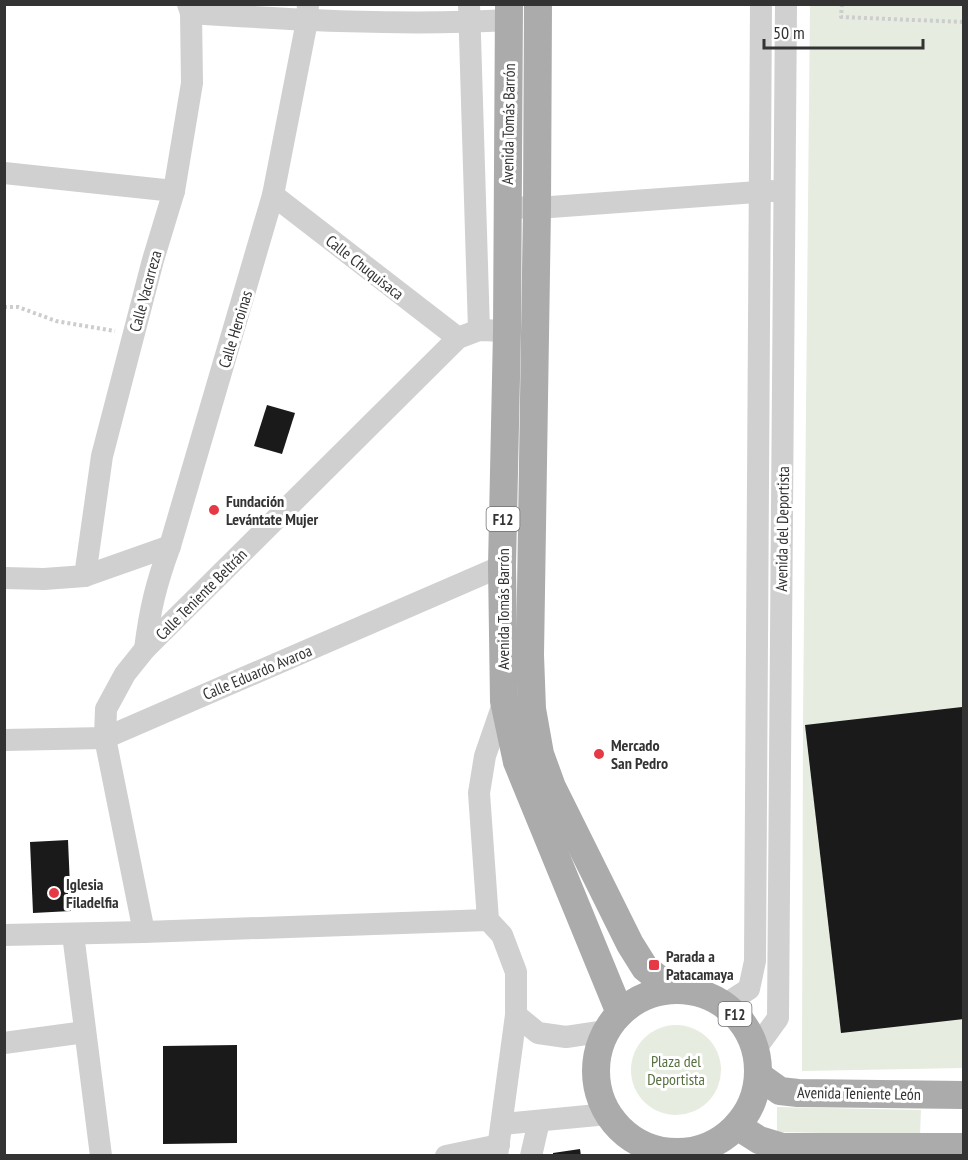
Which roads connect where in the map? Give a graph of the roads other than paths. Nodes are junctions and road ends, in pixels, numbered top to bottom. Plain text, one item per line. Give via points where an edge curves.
1 (538, 4) edge
2 (761, 4) edge
3 (786, 4) edge
4 (190, 9) edge
5 (509, 12) edge
6 (308, 13) edge
7 (469, 13) edge
8 (4, 173) edge
9 (785, 189) junction
10 (174, 191) junction
11 (759, 194) junction
12 (273, 195) junction
13 (507, 207) junction
14 (537, 208) junction
15 (493, 330) junction
16 (458, 338) junction
17 (170, 546) junction
18 (502, 566) junction
19 (85, 576) junction
20 (4, 578) edge
21 (145, 650) junction
22 (504, 701) junction
23 (105, 738) junction
24 (4, 740) edge
25 (488, 920) junction
26 (144, 932) junction
27 (73, 934) junction
28 (4, 935) edge
29 (673, 990) junction
30 (724, 1005) junction
31 (516, 1016) junction
32 (613, 1022) junction
33 (85, 1032) junction
34 (4, 1042) edge
35 (757, 1047) junction
36 (759, 1076) junction
37 (963, 1095) edge
38 (539, 1121) junction
39 (736, 1127) junction
40 (619, 1136) edge
41 (500, 1142) edge
42 (963, 1147) edge
43 (698, 1153) edge
44 (101, 1155) edge
45 (446, 1155) edge
46 (531, 1155) edge
47 (758, 1155) edge

1 - 14 main road, Avenida Tomás Barrón / F12
2 - 11 street, Avenida del Deportista
3 - 9 street, Avenida del Deportista
4 - 6 street
4 - 10 street, Calle Vacarreza via 192,83
5 - 7 street
5 - 13 main road, Avenida Tomás Barrón / F12
6 - 7 street
6 - 12 street, Calle Heroinas
7 - 15 street
8 - 10 street
9 - 11 street
9 - 35 street, Avenida del Deportista via 778,1018
10 - 19 street, Calle Vacarreza via 102,456
11 - 14 street
11 - 30 street, Avenida del Deportista via 755,962 748,989
12 - 16 street, Calle Chuquisaca
12 - 17 street, Calle Heroinas
13 - 14 street
13 - 15 main road, Avenida Tomás Barrón / F12
14 - 29 main road, Avenida Tomás Barrón / F12 via 532,710 540,754 552,787 630,944 645,968
15 - 16 street, Calle Teniente Beltrán
15 - 18 main road, Avenida Tomás Barrón / F12
16 - 21 street, Calle Teniente Beltrán
17 - 19 street
17 - 21 street, Calle Heroinas via 156,583
18 - 22 main road, Avenida Tomás Barrón / F12
18 - 23 street, Calle Eduardo Avaroa
19 - 20 street
21 - 23 street, Calle Teniente Beltrán via 125,674 106,709
22 - 25 street via 484,756 479,793
22 - 32 main road, Avenida Tomás Barrón / F12 via 518,762
23 - 24 street, Calle Eduardo Avaroa
23 - 26 street, Calle Teniente Beltrán
25 - 26 street
25 - 31 street via 502,935 516,972
26 - 27 street
27 - 28 street
27 - 33 street
29 - 30 main road, F12 via 704,994
29 - 32 main road, F12 via 644,997
30 - 35 main road, F12 via 741,1021
31 - 32 street via 538,1033 567,1037
31 - 41 street
32 - 40 main road via 598,1052 595,1073 599,1094
33 - 34 street
33 - 44 street
35 - 36 main road, F12
36 - 37 main road, Avenida Teniente León via 780,1091 798,1093
36 - 39 main road, F12 via 752,1103
38 - 40 street
38 - 41 street
38 - 46 street
39 - 42 main road via 782,1147
39 - 43 main road, F12
39 - 47 main road
40 - 43 main road, F12 via 648,1147
41 - 45 street

